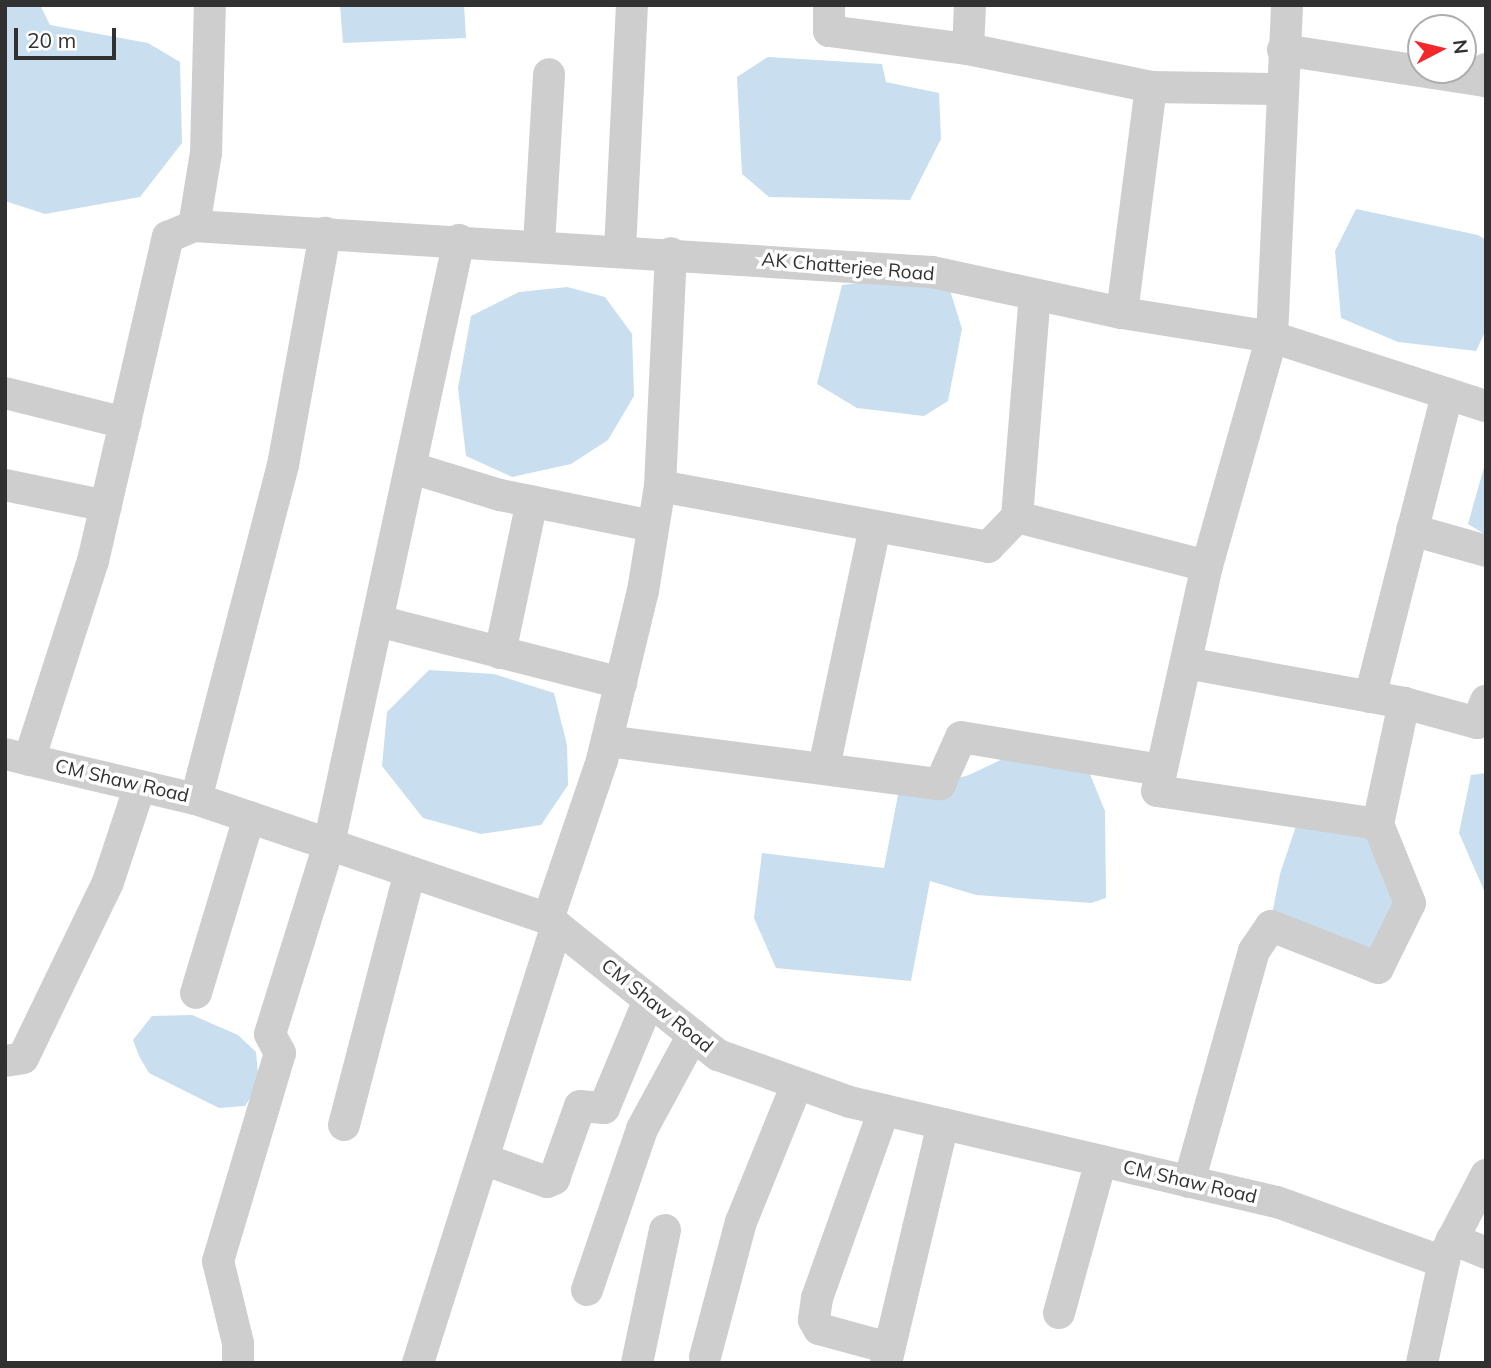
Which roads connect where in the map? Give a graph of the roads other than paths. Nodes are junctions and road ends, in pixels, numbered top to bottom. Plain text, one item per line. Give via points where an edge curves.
1 (210, 5) edge
2 (632, 5) edge
3 (830, 5) edge
4 (970, 5) edge
5 (1287, 5) edge
6 (968, 49) junction
7 (1283, 50) junction
8 (1486, 69) edge
9 (549, 75) dead end
10 (1151, 87) junction
11 (1281, 89) junction
12 (194, 226) junction
13 (325, 233) junction
14 (459, 240) junction
15 (538, 244) junction
16 (620, 250) junction
17 (671, 253) junction
18 (1035, 295) junction
19 (1122, 313) junction
20 (1272, 337) junction
21 (5, 393) edge
22 (1447, 394) junction
23 (1486, 406) edge
24 (125, 423) junction
25 (412, 468) junction
26 (5, 485) edge
27 (660, 486) junction
28 (532, 501) junction
29 (106, 506) junction
30 (1017, 517) junction
31 (653, 526) junction
32 (875, 527) junction
33 (1412, 530) junction
34 (1486, 551) edge
35 (1207, 566) junction
36 (378, 621) junction
37 (500, 653) junction
38 (1185, 663) junction
39 (621, 683) junction
40 (1370, 697) junction
41 (1486, 701) edge
42 (1404, 703) junction
43 (607, 741) junction
44 (17, 757) edge
45 (824, 767) junction
46 (1161, 770) junction
47 (140, 786) junction
48 (196, 799) junction
49 (249, 817) junction
50 (1378, 824) junction
51 (329, 844) junction
52 (410, 872) junction
53 (552, 922) junction
54 (196, 993) dead end
55 (649, 1000) junction
56 (693, 1035) junction
57 (5, 1061) edge
58 (797, 1084) junction
59 (884, 1110) junction
60 (943, 1124) junction
61 (344, 1125) dead end
62 (483, 1159) junction
63 (1101, 1161) junction
64 (1486, 1175) edge
65 (1189, 1182) junction
66 (665, 1230) dead end
67 (1448, 1251) junction
68 (1486, 1253) edge
69 (587, 1290) dead end
70 (1059, 1313) dead end
71 (888, 1355) edge
72 (705, 1357) dead end
73 (238, 1363) edge
74 (418, 1363) edge
75 (637, 1363) edge
76 (1422, 1363) edge

1 - 12 street via 206,153
2 - 16 street
3 - 6 street via 829,31
4 - 6 street
5 - 7 street
6 - 10 street
7 - 8 street via 1485,81
7 - 11 street
9 - 15 street
10 - 11 street
10 - 19 street
11 - 20 street
12 - 13 street, AK Chatterjee Road
12 - 24 street via 167,237
13 - 14 street, AK Chatterjee Road
13 - 48 street via 284,466
14 - 15 street, AK Chatterjee Road
14 - 25 street
15 - 16 street, AK Chatterjee Road
16 - 17 street, AK Chatterjee Road
17 - 18 street, AK Chatterjee Road via 932,272
17 - 27 street
18 - 19 street, AK Chatterjee Road
18 - 30 street
19 - 20 street, AK Chatterjee Road
20 - 22 street, AK Chatterjee Road
20 - 35 street
21 - 24 street
22 - 23 street, AK Chatterjee Road
22 - 33 street
24 - 29 street
25 - 28 street
25 - 36 street
26 - 29 street
27 - 31 street
27 - 32 street
28 - 31 street
28 - 37 street
29 - 44 street via 93,561
30 - 32 street via 988,547
30 - 35 street
31 - 39 street
32 - 45 street
33 - 34 street
33 - 40 street
35 - 38 street
36 - 37 street
36 - 51 street
37 - 39 street
38 - 40 street
38 - 46 street
39 - 43 street
40 - 42 street
41 - 42 street via 1477,723
42 - 50 street
43 - 45 street
43 - 53 street
44 - 47 street, CM Shaw Road
45 - 46 street via 940,784 961,737
46 - 50 street via 1157,791
47 - 48 street, CM Shaw Road
47 - 57 street via 107,882 23,1058
48 - 49 street, CM Shaw Road
49 - 51 street, CM Shaw Road
49 - 54 street
50 - 65 street via 1410,903 1378,968 1271,926 1254,951
51 - 52 street, CM Shaw Road
51 - 73 street via 270,1034 280,1053 218,1261 238,1343
52 - 53 street, CM Shaw Road
52 - 61 street
53 - 55 street, CM Shaw Road
53 - 62 street
55 - 56 street, CM Shaw Road
55 - 62 street via 604,1108 580,1106 554,1179 547,1182
56 - 58 street, CM Shaw Road via 718,1055
56 - 69 street via 642,1129
58 - 59 street, CM Shaw Road
58 - 72 street via 741,1222
59 - 60 street, CM Shaw Road
59 - 71 street via 817,1298 814,1320 819,1329
60 - 63 street, CM Shaw Road
60 - 71 street
62 - 74 street
63 - 65 street, CM Shaw Road
63 - 70 street
64 - 67 street
65 - 67 street, CM Shaw Road
66 - 75 street
67 - 68 street, CM Shaw Road
67 - 76 street

